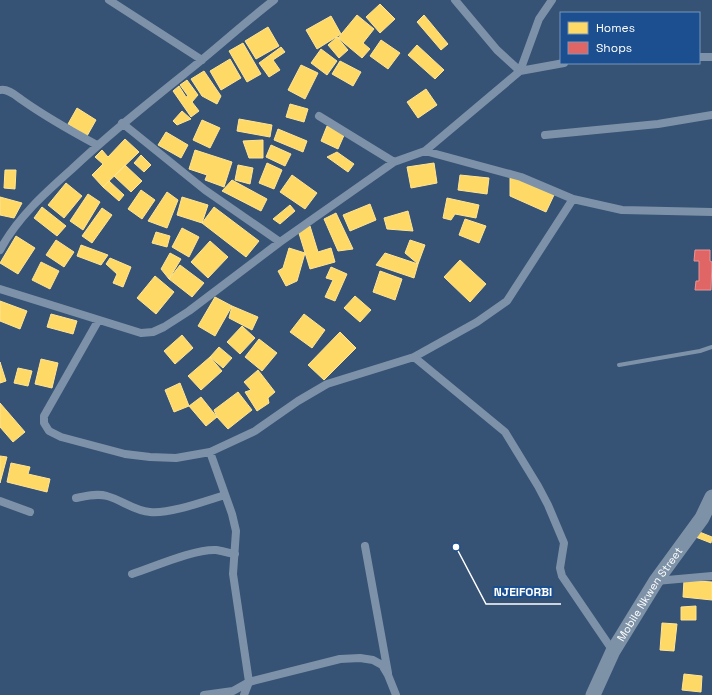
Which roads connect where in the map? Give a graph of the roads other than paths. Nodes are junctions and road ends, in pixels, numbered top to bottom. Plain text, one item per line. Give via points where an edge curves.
1 (109, 0) edge
2 (274, 0) edge
3 (455, 0) edge
4 (552, 0) edge
5 (712, 57) edge
6 (700, 58) edge
7 (202, 60) junction
8 (560, 64) edge
9 (520, 71) junction
10 (0, 90) edge
11 (712, 115) edge
12 (320, 116) dead end
13 (122, 123) junction
14 (545, 135) dead end
15 (97, 145) junction
16 (425, 151) junction
17 (394, 162) junction
18 (573, 199) junction
19 (712, 212) edge
20 (280, 242) junction
21 (0, 250) edge
22 (0, 289) edge
23 (98, 321) junction
24 (712, 347) edge
25 (414, 357) junction
26 (619, 365) dead end
27 (210, 452) junction
28 (226, 496) junction
29 (712, 497) edge
30 (76, 498) dead end
31 (0, 501) edge
32 (30, 512) dead end
33 (365, 546) dead end
34 (235, 554) junction
35 (132, 574) dead end
36 (712, 576) edge
37 (656, 581) junction
38 (613, 651) junction
39 (388, 675) junction
40 (249, 682) junction
41 (204, 695) edge
42 (244, 695) edge
43 (396, 695) edge
44 (593, 695) edge

1 - 7 street
2 - 7 street
3 - 9 street via 497,50
4 - 9 street via 539,19
5 - 6 street
7 - 13 street
8 - 9 street
9 - 16 street
10 - 15 street via 11,92 40,113
11 - 14 street via 658,124
12 - 17 street
13 - 15 street
13 - 20 street via 205,190
15 - 21 street via 35,202
16 - 17 street
16 - 18 street via 521,176
17 - 20 street
18 - 19 street via 622,210
18 - 25 street via 507,302
20 - 23 street via 164,327 141,333
22 - 23 street
23 - 27 street via 44,416 44,423 49,430 61,437 125,454 176,458
24 - 26 lane
25 - 27 street via 327,384 255,431
25 - 38 street via 505,432 541,492 564,542 560,568 562,576
27 - 28 street
28 - 30 street via 164,512 149,512 132,507 107,495 95,494
28 - 34 street via 236,531
29 - 37 highway, Mobile Nkwen Street via 702,518
31 - 32 street
33 - 39 street
34 - 35 street via 208,550
34 - 40 street via 233,574
36 - 37 street
37 - 38 highway, Mobile Nkwen Street
38 - 44 highway, Mobile Nkwen Street
39 - 40 street via 382,665 373,660 340,659
39 - 43 street
40 - 41 street via 233,691
40 - 42 street

